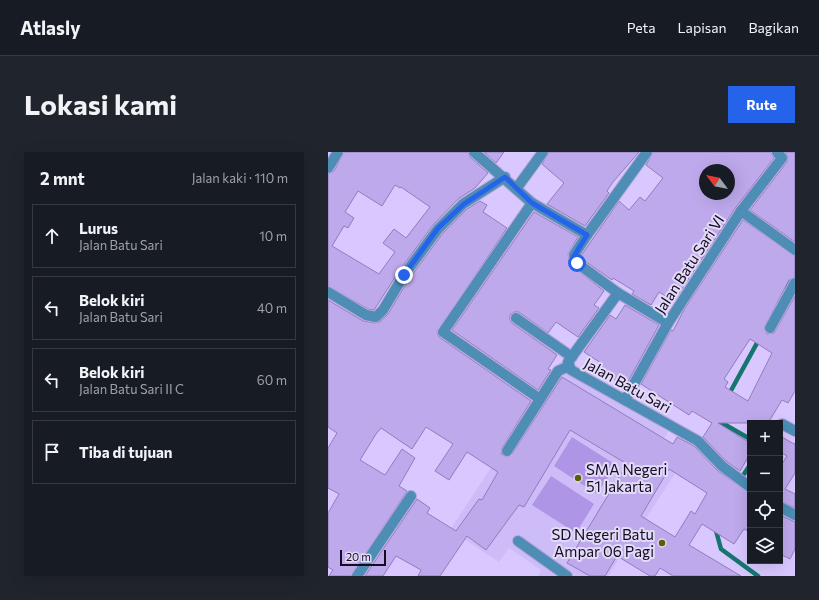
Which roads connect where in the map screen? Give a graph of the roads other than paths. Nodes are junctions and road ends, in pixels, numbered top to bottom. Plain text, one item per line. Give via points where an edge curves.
1 (338, 152) edge
2 (474, 152) edge
3 (543, 152) edge
4 (647, 152) edge
5 (777, 152) edge
6 (328, 168) edge
7 (505, 177) junction
8 (516, 189) junction
9 (532, 203) junction
10 (741, 211) junction
11 (587, 235) junction
12 (795, 250) edge
13 (795, 283) edge
14 (328, 292) edge
15 (618, 293) junction
16 (516, 318) dead end
17 (668, 323) junction
18 (770, 328) dead end
19 (570, 362) junction
20 (540, 399) junction
21 (625, 400) junction
22 (783, 424) edge
23 (795, 430) edge
24 (507, 451) dead end
25 (744, 483) edge
26 (411, 496) dead end
27 (783, 509) edge
28 (795, 515) edge
29 (518, 540) dead end
30 (357, 576) edge
31 (567, 576) edge

1 - 6 street
2 - 7 street
3 - 8 street
4 - 11 street
5 - 10 street, Jalan Batu Sari VI via 782,158
7 - 8 street
7 - 14 street via 464,204 438,228 376,317
8 - 9 street
9 - 11 street
9 - 20 street via 443,332
10 - 12 street
10 - 17 street, Jalan Batu Sari VI
11 - 15 street via 574,257 577,263
13 - 18 street
15 - 17 street
15 - 19 street, Jalan Batu Sari
16 - 19 street
17 - 21 street, Jalan Batu Sari VI
19 - 20 street via 558,371
19 - 21 street, Jalan Batu Sari via 571,370
20 - 24 street
21 - 25 street, Jalan Batu Sari via 698,441 722,466
22 - 23 street
26 - 30 street
27 - 28 street
29 - 31 street

